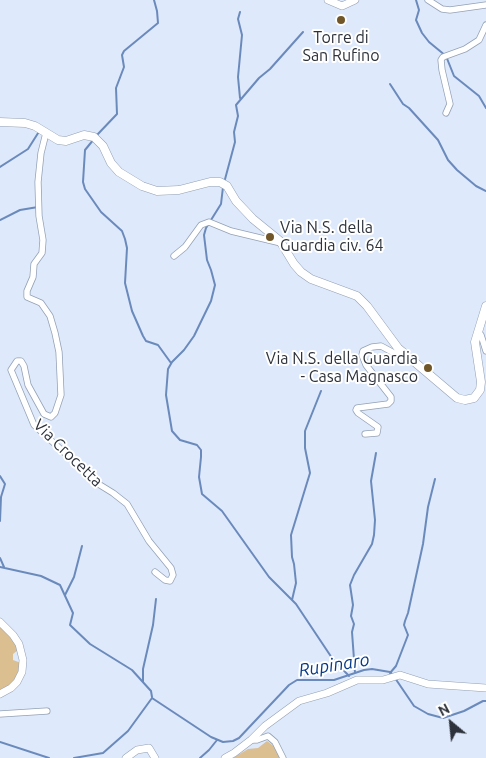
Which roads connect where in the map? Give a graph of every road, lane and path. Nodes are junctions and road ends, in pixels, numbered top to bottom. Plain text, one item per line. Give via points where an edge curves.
1 (328, 0) edge
2 (355, 0) edge
3 (428, 0) edge
4 (486, 5) edge
5 (486, 25) edge
6 (446, 113) dead end
7 (0, 122) edge
8 (46, 132) junction
9 (281, 243) junction
10 (174, 256) dead end
11 (486, 306) edge
12 (478, 332) junction
13 (486, 351) edge
14 (413, 361) junction
15 (365, 434) dead end
16 (155, 572) dead end
17 (0, 622) edge
18 (486, 688) edge
19 (0, 694) edge
20 (47, 711) dead end
21 (0, 714) edge
22 (251, 740) junction
23 (126, 758) edge
24 (155, 758) edge
25 (225, 758) edge
26 (283, 758) edge

1 - 2 street via 339,6
3 - 4 street via 450,10
5 - 6 street via 479,40 441,60 450,104
7 - 8 main road via 25,123
8 - 9 main road via 66,141 84,135 96,138 119,172 142,186 165,191 220,182 228,186 236,201
8 - 16 street, Via Crocetta via 38,182 39,216 44,240 27,291 28,297 41,303 50,316 59,352 61,395 51,417 44,414 28,385 21,361 17,361 11,370 34,425 100,485 127,504 149,541 172,568 173,575 170,581
9 - 10 street via 209,222 201,225
9 - 14 main road via 306,276 357,296 398,348
11 - 12 main road
12 - 13 street
12 - 14 main road via 475,351 481,382 474,398 457,398
14 - 15 street via 381,346 363,351 366,365 391,398 388,404 356,410 378,427 377,433
17 - 19 street via 19,644 23,660 17,682
18 - 22 street via 428,684 400,675 383,680 357,680 299,701
20 - 21 street
22 - 25 street
22 - 26 street via 268,736
23 - 24 street via 137,750 149,748

